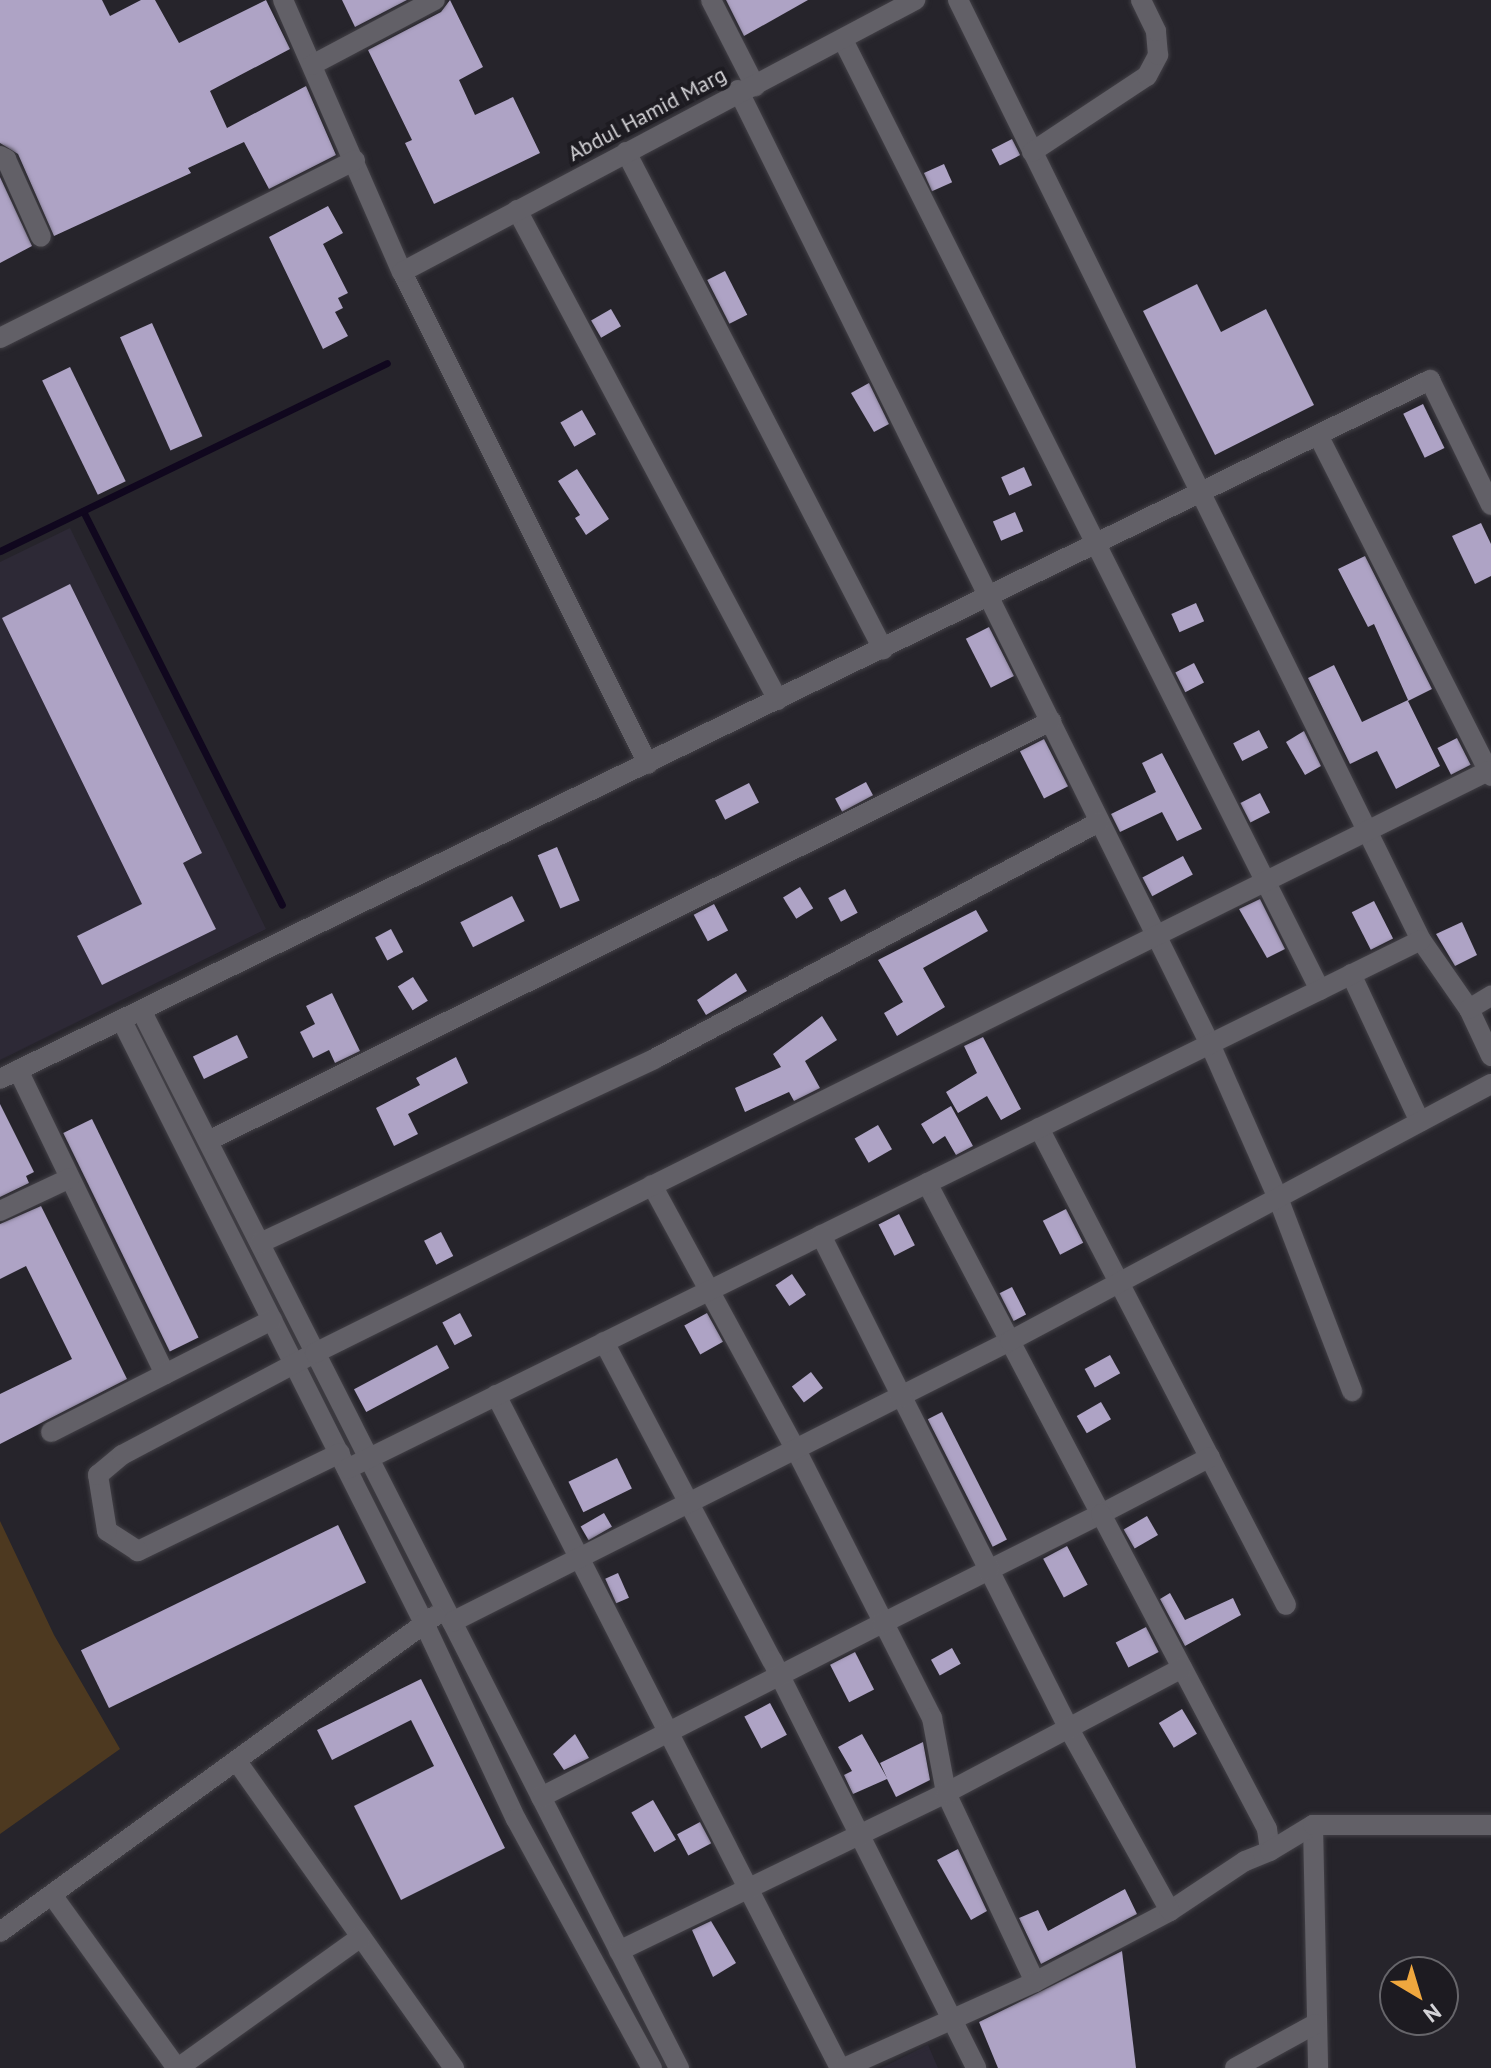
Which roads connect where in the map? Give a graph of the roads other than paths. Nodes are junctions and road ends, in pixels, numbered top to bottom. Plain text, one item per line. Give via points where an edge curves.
1 (283, 0) edge
2 (435, 0) edge
3 (711, 0) edge
4 (915, 0) edge
5 (958, 0) edge
6 (1141, 0) edge
7 (843, 40) junction
8 (312, 65) junction
9 (746, 88) junction
10 (626, 152) junction
11 (1032, 152) junction
12 (0, 156) edge
13 (355, 160) junction
14 (517, 210) junction
15 (41, 237) dead end
16 (402, 272) junction
17 (0, 338) edge
18 (1318, 435) junction
19 (1200, 493) junction
20 (1491, 505) edge
21 (1093, 546) junction
22 (991, 595) junction
23 (883, 649) junction
24 (778, 700) junction
25 (1051, 721) junction
26 (648, 764) junction
27 (1490, 773) edge
28 (1099, 822) junction
29 (1367, 830) junction
30 (1266, 878) junction
31 (1157, 933) junction
32 (1421, 940) junction
33 (1351, 974) junction
34 (1320, 990) junction
35 (1491, 996) edge
36 (1469, 1009) junction
37 (142, 1012) junction
38 (122, 1021) junction
39 (1210, 1044) junction
40 (1491, 1056) edge
41 (9, 1075) edge
42 (1491, 1084) edge
43 (1420, 1122) junction
44 (1039, 1128) junction
45 (208, 1141) junction
46 (70, 1178) junction
47 (927, 1183) junction
48 (652, 1185) junction
49 (1278, 1198) junction
50 (0, 1211) edge
51 (821, 1235) junction
52 (260, 1243) junction
53 (1121, 1281) junction
54 (707, 1291) junction
55 (272, 1320) junction
56 (1010, 1341) junction
57 (604, 1342) junction
58 (315, 1353) junction
59 (294, 1364) junction
60 (165, 1374) junction
61 (1352, 1391) dead end
62 (496, 1395) junction
63 (902, 1397) junction
64 (51, 1432) dead end
65 (795, 1448) junction
66 (1210, 1457) junction
67 (369, 1458) junction
68 (343, 1461) junction
69 (689, 1503) junction
70 (1101, 1514) junction
71 (579, 1557) junction
72 (989, 1570) junction
73 (1286, 1605) dead end
74 (449, 1616) junction
75 (424, 1623) junction
76 (883, 1623) junction
77 (1182, 1668) junction
78 (780, 1676) junction
79 (1069, 1729) junction
80 (668, 1732) junction
81 (238, 1763) junction
82 (946, 1793) junction
83 (541, 1797) junction
84 (1313, 1825) junction
85 (1491, 1825) edge
86 (859, 1834) junction
87 (1270, 1851) junction
88 (748, 1887) junction
89 (52, 1895) junction
90 (1170, 1911) junction
91 (0, 1932) edge
92 (361, 1937) junction
93 (619, 1951) junction
94 (1035, 1982) junction
95 (950, 2017) junction
96 (1315, 2024) junction
97 (177, 2068) edge
98 (454, 2068) edge
99 (652, 2068) edge
100 (679, 2068) edge
101 (842, 2068) edge
102 (976, 2068) edge
103 (1235, 2068) edge
104 (1318, 2068) edge

1 - 8 street
2 - 8 street
3 - 9 street
4 - 7 street, Abdul Hamid Marg
5 - 11 street
6 - 11 street via 1156,31 1158,55 1147,76
7 - 9 street, Abdul Hamid Marg
7 - 21 street
8 - 13 street
9 - 10 street, Abdul Hamid Marg
9 - 22 street
10 - 14 street, Abdul Hamid Marg
10 - 23 street
11 - 19 street
12 - 15 street
13 - 16 street
13 - 17 street
14 - 16 street, Abdul Hamid Marg
14 - 24 street
16 - 26 street
18 - 19 street
18 - 20 street via 1430,380
18 - 27 street
19 - 21 street
19 - 29 street
21 - 22 street
21 - 30 street
22 - 23 street
22 - 25 street
23 - 24 street
24 - 26 street
25 - 28 street
25 - 45 street
26 - 37 street
27 - 29 street
28 - 31 street
28 - 52 street via 654,1059
29 - 30 street
29 - 32 street
30 - 31 street
30 - 34 street
31 - 39 street
31 - 48 street
32 - 33 street
32 - 36 street
33 - 34 street
33 - 43 street
34 - 39 street
35 - 36 street
36 - 40 street
37 - 38 street
37 - 45 street
38 - 41 street
38 - 55 street
39 - 44 street
39 - 49 street
41 - 46 street
42 - 43 street
43 - 49 street
44 - 47 street
44 - 53 street
45 - 52 street
46 - 50 street
46 - 60 street
47 - 51 street
47 - 56 street
48 - 54 street
48 - 58 street
49 - 53 street
49 - 61 street
51 - 54 street
51 - 63 street
52 - 58 street
53 - 56 street
53 - 66 street
54 - 57 street
54 - 65 street
55 - 59 street
55 - 60 street
56 - 63 street
56 - 70 street
57 - 62 street
57 - 69 street
58 - 59 street
58 - 67 street
59 - 68 street
59 - 68 street via 122,1455 98,1475 107,1531 138,1551
60 - 64 street
62 - 67 street
62 - 71 street
63 - 65 street
63 - 72 street
65 - 69 street
65 - 76 street
66 - 70 street
66 - 73 street
67 - 68 street
67 - 74 street
68 - 75 street
69 - 71 street
69 - 78 street
70 - 72 street
70 - 77 street
71 - 74 street
71 - 80 street
72 - 76 street
72 - 79 street
74 - 75 street
74 - 83 street
75 - 81 street
75 - 99 street via 516,1819
76 - 78 street
76 - 82 street via 932,1718
77 - 79 street
77 - 87 street via 1267,1829
78 - 80 street
78 - 86 street
79 - 82 street
79 - 90 street
80 - 83 street
80 - 88 street
81 - 89 street
81 - 92 street
82 - 86 street
82 - 94 street
83 - 93 street
84 - 85 street
84 - 87 street
84 - 96 street
86 - 88 street
86 - 95 street
87 - 90 street via 1245,1861
88 - 93 street
88 - 101 street
89 - 91 street
89 - 97 street
90 - 94 street
92 - 97 street
92 - 98 street
93 - 100 street
94 - 95 street
95 - 101 street
95 - 102 street
96 - 103 street
96 - 104 street

